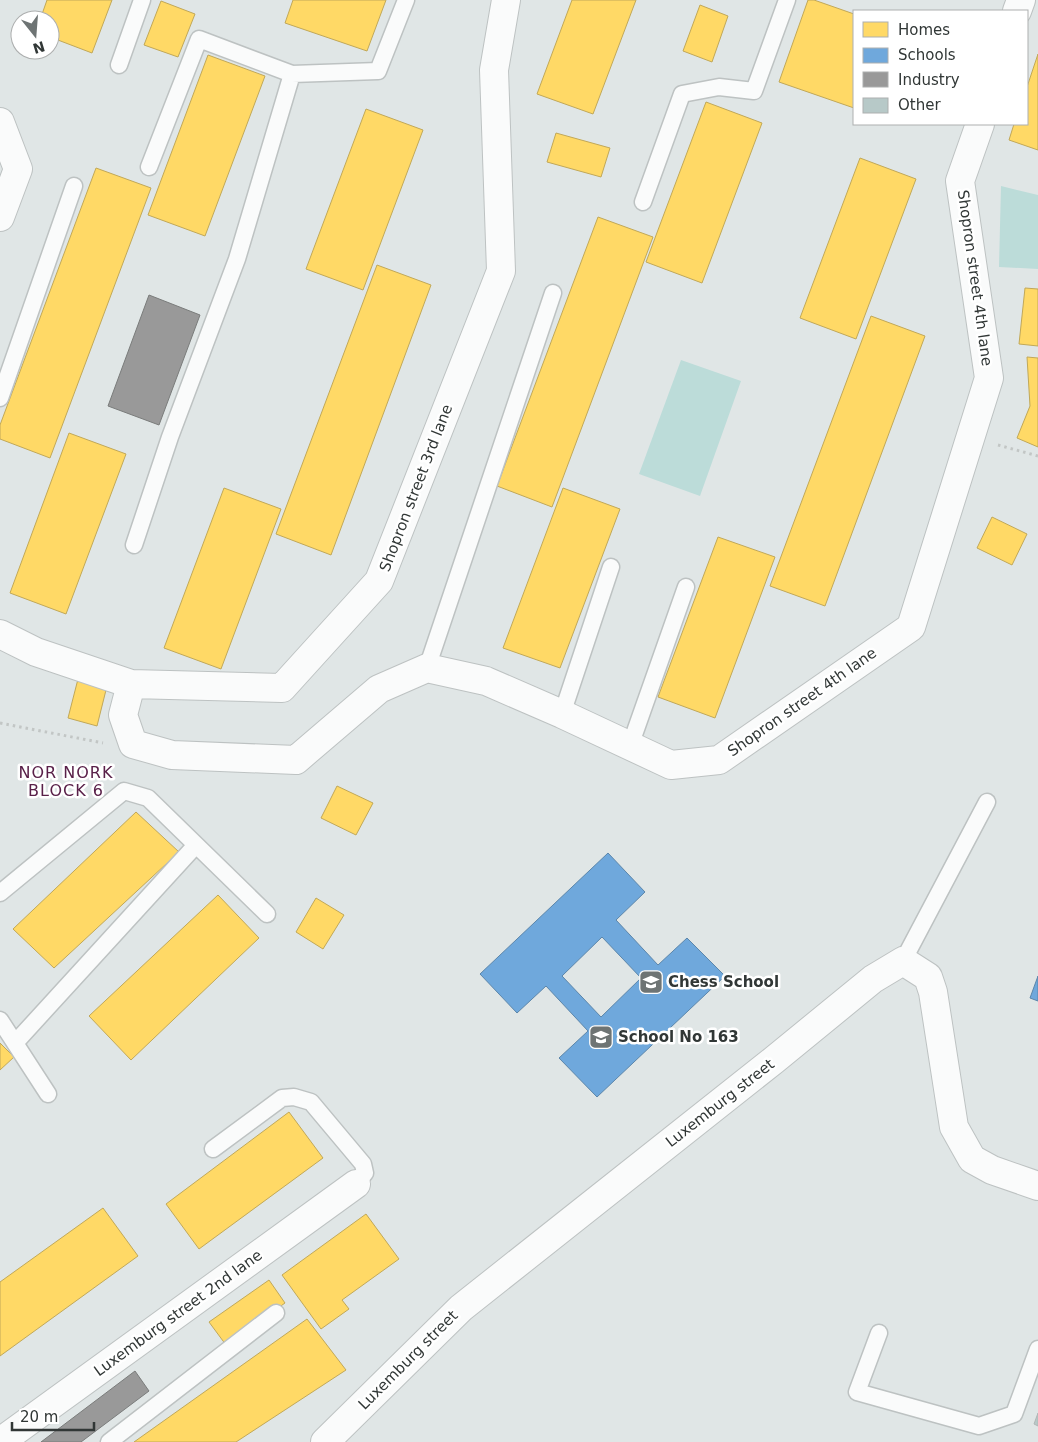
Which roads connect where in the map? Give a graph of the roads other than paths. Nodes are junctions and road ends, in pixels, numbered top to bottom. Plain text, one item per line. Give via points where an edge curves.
1 (142, 0) edge
2 (406, 0) edge
3 (506, 0) edge
4 (788, 0) edge
5 (119, 65) dead end
6 (292, 74) junction
7 (0, 122) edge
8 (980, 125) edge
9 (149, 167) dead end
10 (74, 186) dead end
11 (643, 202) dead end
12 (0, 217) edge
13 (553, 293) dead end
14 (0, 398) edge
15 (134, 546) dead end
16 (611, 567) dead end
17 (686, 587) dead end
18 (0, 634) edge
19 (427, 668) junction
20 (131, 684) junction
21 (562, 714) junction
22 (630, 746) junction
23 (987, 802) dead end
24 (196, 845) junction
25 (0, 893) edge
26 (268, 914) dead end
27 (903, 961) junction
28 (0, 1020) edge
29 (15, 1043) junction
30 (48, 1094) dead end
31 (213, 1149) dead end
32 (356, 1184) joint
33 (1038, 1186) edge
34 (276, 1313) dead end
35 (879, 1333) dead end
36 (1038, 1349) edge
37 (0, 1442) edge
38 (109, 1442) edge
39 (325, 1442) edge

1 - 5 lane
2 - 6 lane via 378,71
3 - 20 street, Shopron street 3rd lane via 494,70 501,271 379,581 282,688
4 - 11 lane via 754,91 719,87 682,94
6 - 9 lane via 199,39
6 - 15 lane via 237,259 170,436
7 - 12 street via 18,169
8 - 22 street, Shopron street 4th lane via 960,182 989,378 911,627 719,760 671,765
10 - 14 lane
13 - 19 lane
16 - 21 lane
17 - 22 lane
18 - 20 street, Shopron street 3rd lane via 36,652
19 - 20 street via 379,689 296,760 172,755 133,744 122,715
19 - 21 street, Shopron street 4th lane via 486,681
21 - 22 street, Shopron street 4th lane
23 - 27 lane
24 - 25 lane via 148,798 124,792
24 - 26 lane
24 - 29 lane
27 - 33 street via 928,977 954,1127 972,1159 992,1170
27 - 39 street, Luxemburg street via 873,979 461,1308
28 - 29 lane
29 - 30 lane
31 - 32 lane via 282,1098 294,1097 311,1102 363,1164 365,1173
32 - 37 street, Luxemburg street 2nd lane
34 - 38 lane
35 - 36 lane via 857,1392 979,1426 1014,1414

